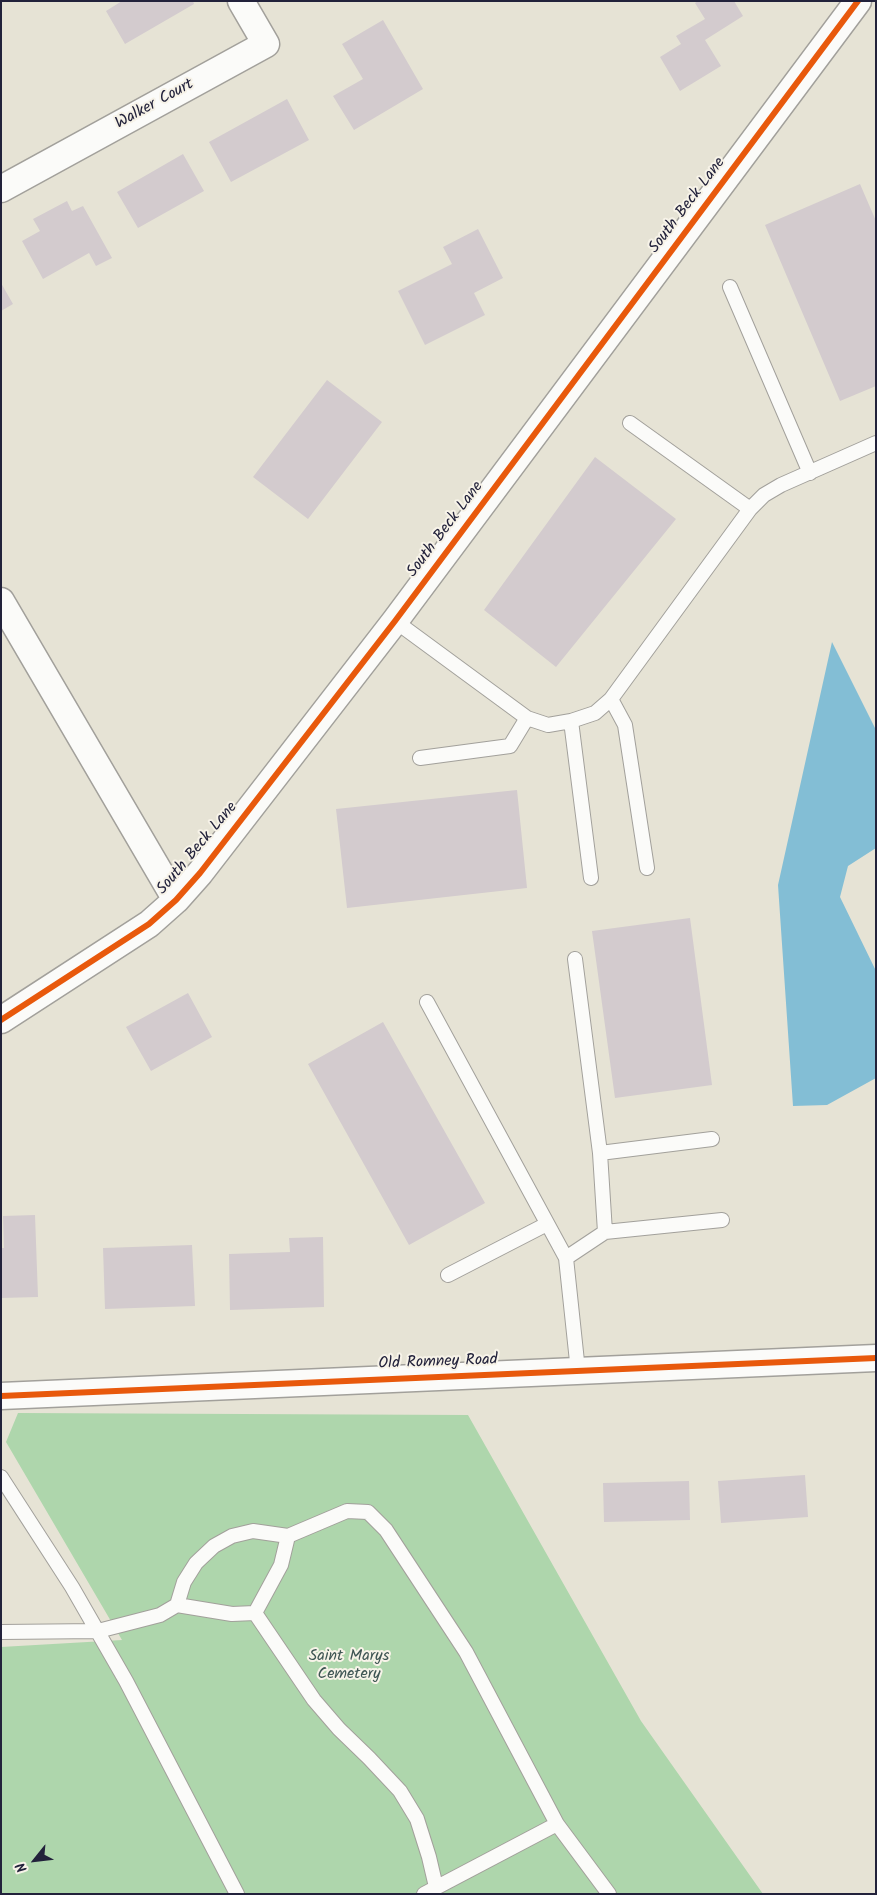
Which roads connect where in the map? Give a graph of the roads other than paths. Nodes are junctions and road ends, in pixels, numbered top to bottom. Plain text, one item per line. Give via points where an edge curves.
1 (242, 1) edge
2 (858, 1) edge
3 (1, 189) edge
4 (730, 287) dead end
5 (630, 423) dead end
6 (876, 443) edge
7 (810, 473) junction
8 (750, 509) junction
9 (1, 601) edge
10 (395, 621) junction
11 (611, 700) junction
12 (528, 718) junction
13 (571, 721) junction
14 (420, 758) dead end
15 (647, 868) dead end
16 (591, 878) dead end
17 (176, 900) junction
18 (575, 959) dead end
19 (427, 1002) dead end
20 (1, 1020) edge
21 (712, 1139) dead end
22 (600, 1153) junction
23 (722, 1220) dead end
24 (547, 1224) junction
25 (605, 1232) junction
26 (566, 1258) junction
27 (448, 1275) dead end
28 (876, 1358) edge
29 (578, 1371) junction
30 (1, 1396) edge
31 (1, 1478) edge
32 (288, 1536) junction
33 (177, 1605) junction
34 (255, 1613) junction
35 (98, 1631) junction
36 (1, 1632) edge
37 (557, 1824) junction
38 (436, 1887) junction
39 (237, 1894) edge
40 (424, 1894) edge
41 (609, 1894) edge

1 - 3 street, Walker Court via 266,44
2 - 10 street, South Beck Lane
4 - 7 lane
5 - 8 lane
6 - 7 lane
7 - 8 lane via 764,495
8 - 11 lane
9 - 17 street
10 - 12 lane
10 - 17 street, South Beck Lane
11 - 13 lane via 595,713
11 - 15 lane via 625,725
12 - 13 lane via 548,725
12 - 14 lane via 510,746
13 - 16 lane
17 - 20 street, South Beck Lane via 149,924
18 - 22 lane
19 - 24 lane
21 - 22 lane
22 - 25 lane
23 - 25 lane
24 - 26 lane
24 - 27 lane
25 - 26 lane
26 - 29 lane
28 - 29 street, Old Romney Road
29 - 30 street, Old Romney Road
31 - 35 lane
32 - 33 lane via 252,1530 214,1546 196,1563 184,1582
32 - 34 lane via 281,1565
32 - 37 lane via 347,1511 368,1512 386,1530 466,1652
33 - 34 lane via 232,1614
33 - 35 lane via 160,1615
34 - 38 lane via 314,1700 400,1791 417,1819
35 - 36 lane
35 - 39 lane
37 - 38 lane
37 - 41 lane
38 - 40 lane

